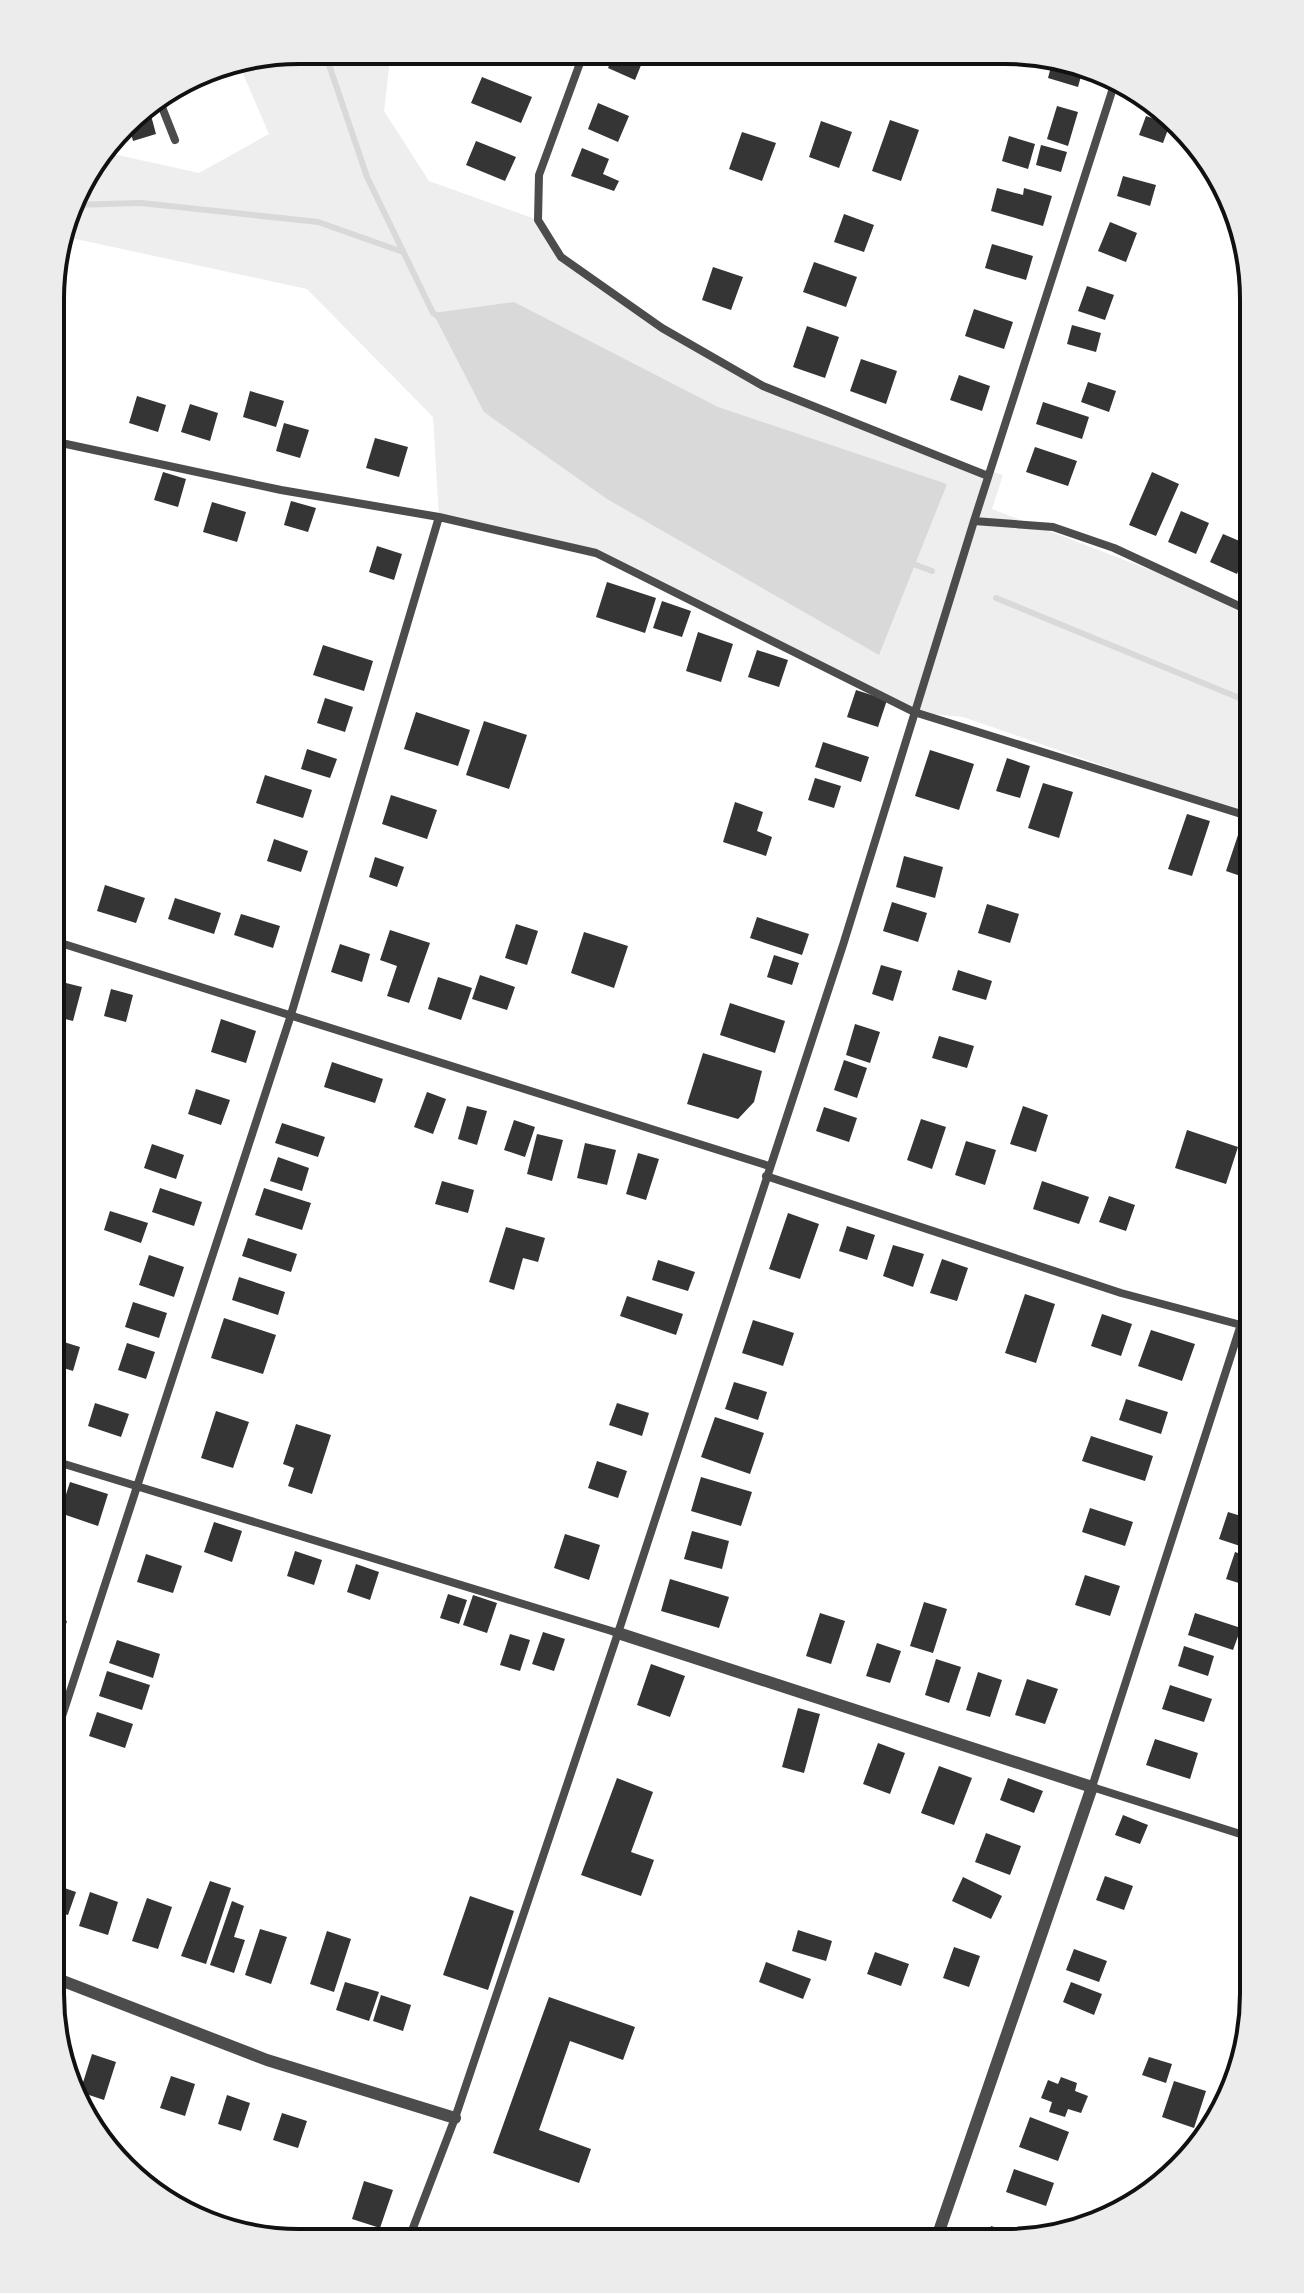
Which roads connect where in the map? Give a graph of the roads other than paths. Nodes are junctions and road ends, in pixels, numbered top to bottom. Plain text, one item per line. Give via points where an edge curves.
1 (579, 65) edge
2 (1112, 90) edge
3 (163, 109) edge
4 (175, 140) dead end
5 (64, 444) edge
6 (988, 476) junction
7 (439, 517) junction
8 (974, 521) junction
9 (1240, 606) edge
10 (914, 712) junction
11 (1240, 814) edge
12 (64, 944) edge
13 (290, 1018) junction
14 (769, 1166) junction
15 (766, 1176) junction
16 (1239, 1325) edge
17 (1239, 1330) edge
18 (64, 1464) edge
19 (135, 1486) junction
20 (618, 1633) junction
21 (64, 1709) edge
22 (1092, 1787) junction
23 (1239, 1834) edge
24 (64, 1981) edge
25 (455, 2118) junction
26 (413, 2229) edge
27 (940, 2229) edge

1 - 6 street via 539,175 538,220 561,257 662,328 763,386
2 - 6 street
3 - 4 street
5 - 7 street
6 - 8 street
7 - 10 street via 596,553
7 - 13 street
8 - 9 street via 1053,527 1114,548
8 - 10 street
10 - 11 street
10 - 14 street
12 - 13 street
13 - 14 street
13 - 19 street
14 - 15 street
15 - 16 street via 1121,1293
15 - 20 street
17 - 22 street
18 - 19 street
19 - 20 street
19 - 21 street
20 - 22 street
20 - 25 street
22 - 23 street
22 - 27 street
24 - 25 street via 267,2060
25 - 26 street

